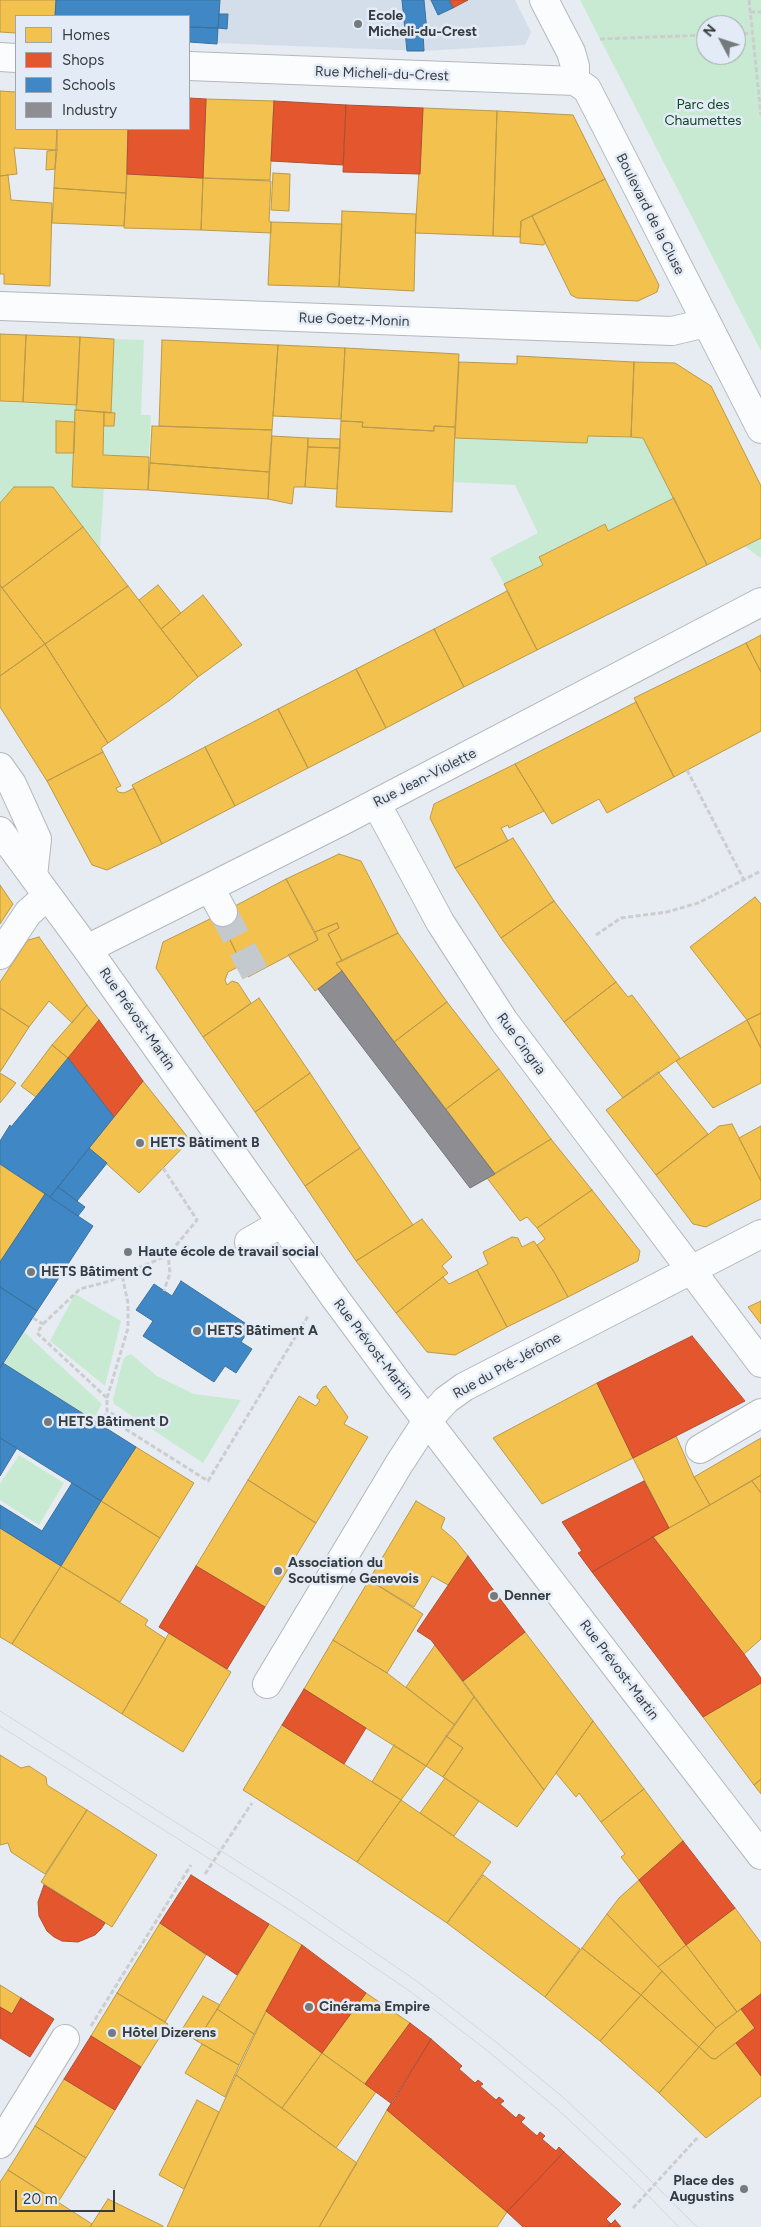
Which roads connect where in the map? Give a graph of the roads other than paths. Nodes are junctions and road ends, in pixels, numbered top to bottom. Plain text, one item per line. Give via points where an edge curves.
1 (544, 0) edge
2 (0, 57) edge
3 (15, 58) edge
4 (190, 66) edge
5 (576, 81) junction
6 (0, 306) edge
7 (706, 323) junction
8 (761, 429) edge
9 (761, 602) edge
10 (0, 767) edge
11 (376, 803) junction
12 (0, 831) edge
13 (40, 886) junction
14 (210, 888) junction
15 (223, 912) tunnel mouth
16 (87, 949) junction
17 (0, 956) edge
18 (282, 1222) junction
19 (761, 1234) edge
20 (248, 1242) dead end
21 (690, 1269) junction
22 (761, 1362) edge
23 (761, 1413) edge
24 (427, 1421) junction
25 (700, 1449) dead end
26 (267, 1684) dead end
27 (761, 1855) edge
28 (65, 2039) road end
29 (0, 2144) edge

1 - 5 street via 564,38 575,66
2 - 3 street
4 - 5 street, Rue Micheli-du-Crest
5 - 7 street, Boulevard de la Cluse via 587,89
6 - 7 street, Rue Goetz-Monin via 672,331
7 - 8 street, Boulevard de la Cluse
9 - 11 street, Rue Jean-Violette
10 - 13 street via 12,784 37,839
11 - 14 street, Rue Jean-Violette
11 - 21 street, Rue Cingria via 440,922 504,1021
12 - 13 street, Rue Prévost-Martin
13 - 16 street, Rue Prévost-Martin
13 - 17 street via 28,913
14 - 15 street
14 - 16 street, Rue Jean-Violette
16 - 18 street, Rue Prévost-Martin
18 - 20 street
18 - 24 street, Rue Prévost-Martin
19 - 21 street, Rue du Pré-Jérôme
21 - 22 street, Rue Cingria
21 - 24 street, Rue du Pré-Jérôme via 464,1387 446,1400
23 - 25 street
24 - 26 street, Rue du Pré-Jérôme
24 - 27 street, Rue Prévost-Martin
28 - 29 street

